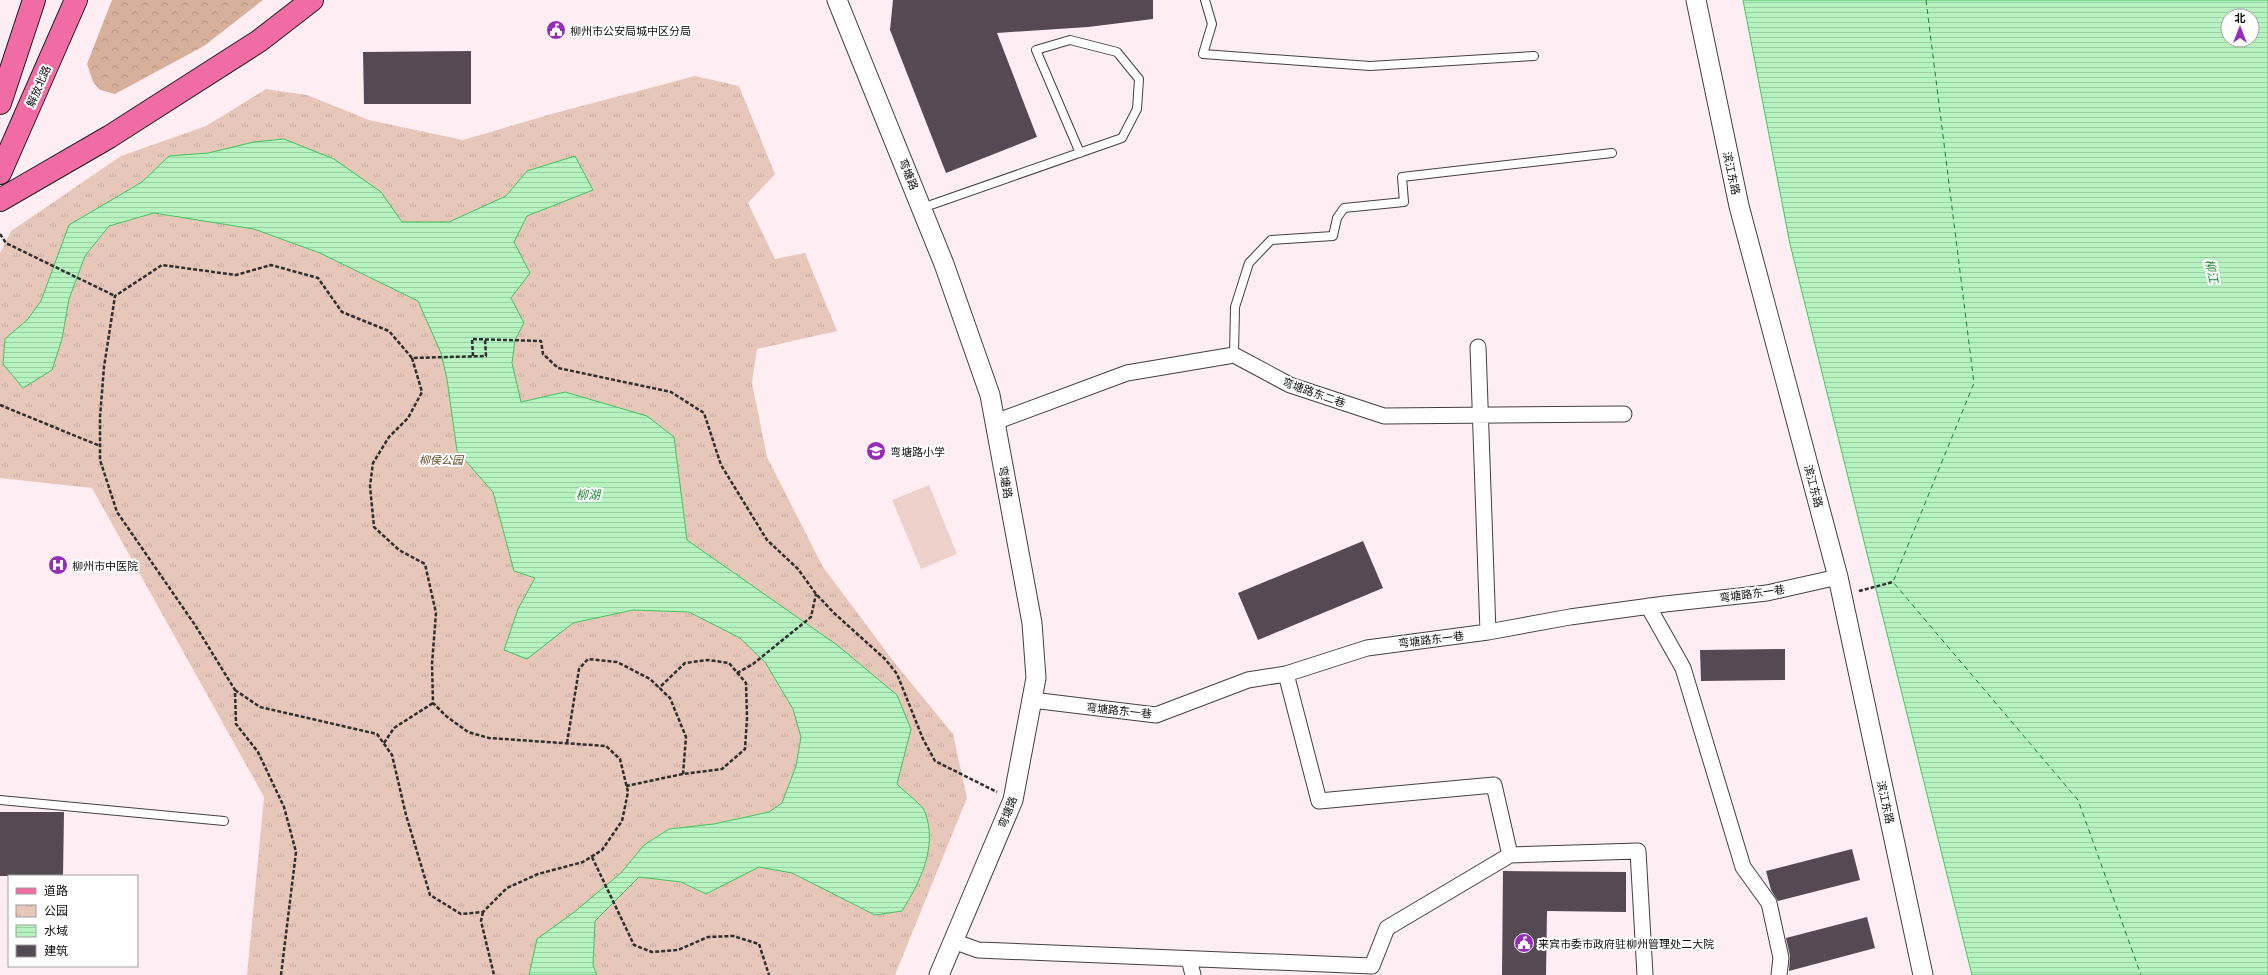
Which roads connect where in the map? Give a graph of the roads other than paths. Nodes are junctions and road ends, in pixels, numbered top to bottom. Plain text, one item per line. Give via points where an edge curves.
1 (34, 0) edge
2 (76, 0) edge
3 (312, 0) edge
4 (837, 0) edge
5 (1205, 0) edge
6 (1696, 0) edge
7 (1534, 56) dead end
8 (0, 103) edge
9 (1080, 153) junction
10 (1612, 153) dead end
11 (0, 173) edge
12 (0, 200) edge
13 (922, 208) junction
14 (1478, 346) dead end
15 (1234, 355) junction
16 (1480, 414) junction
17 (1624, 414) dead end
18 (995, 422) junction
19 (1838, 577) junction
20 (1648, 606) junction
21 (1488, 632) junction
22 (1286, 674) junction
23 (1032, 700) junction
24 (0, 800) edge
25 (224, 821) dead end
26 (1510, 855) junction
27 (953, 941) junction
28 (1189, 959) junction
29 (1375, 971) edge
30 (939, 975) edge
31 (1193, 975) edge
32 (1645, 975) edge
33 (1779, 975) edge
34 (1923, 975) edge

1 - 8 main road
2 - 11 main road, 解放北路
3 - 12 main road via 259,41 109,136
4 - 13 street, 弯塘路
5 - 7 lane via 1212,24 1203,54 1370,66
6 - 19 street, 滨江东路 via 1739,206
9 - 9 lane via 1122,138 1137,109 1139,79 1117,52 1070,40 1036,50
9 - 13 lane
10 - 15 lane via 1402,177 1404,202 1344,208 1337,218 1333,236 1271,240 1249,263 1235,307
13 - 18 street, 弯塘路 via 990,395
14 - 16 street
15 - 16 street, 弯塘路东二巷 via 1290,385 1384,416
15 - 18 street via 1127,373
16 - 17 street, 弯塘路东二巷
16 - 21 street
18 - 23 street, 弯塘路 via 1032,623 1036,678
19 - 20 street, 弯塘路东一巷 via 1767,593
19 - 34 street, 滨江东路
20 - 21 street, 弯塘路东一巷
20 - 33 street via 1683,668 1743,867 1769,902 1781,958
21 - 22 street, 弯塘路东一巷 via 1367,648
22 - 23 street, 弯塘路东一巷 via 1248,680 1156,715
22 - 26 street via 1319,801 1494,785
23 - 27 street, 弯塘路 via 1013,800
24 - 25 lane
26 - 29 street via 1387,928
26 - 32 street via 1638,851
27 - 28 street via 978,950
27 - 30 street, 弯塘路
28 - 29 street
28 - 31 street

